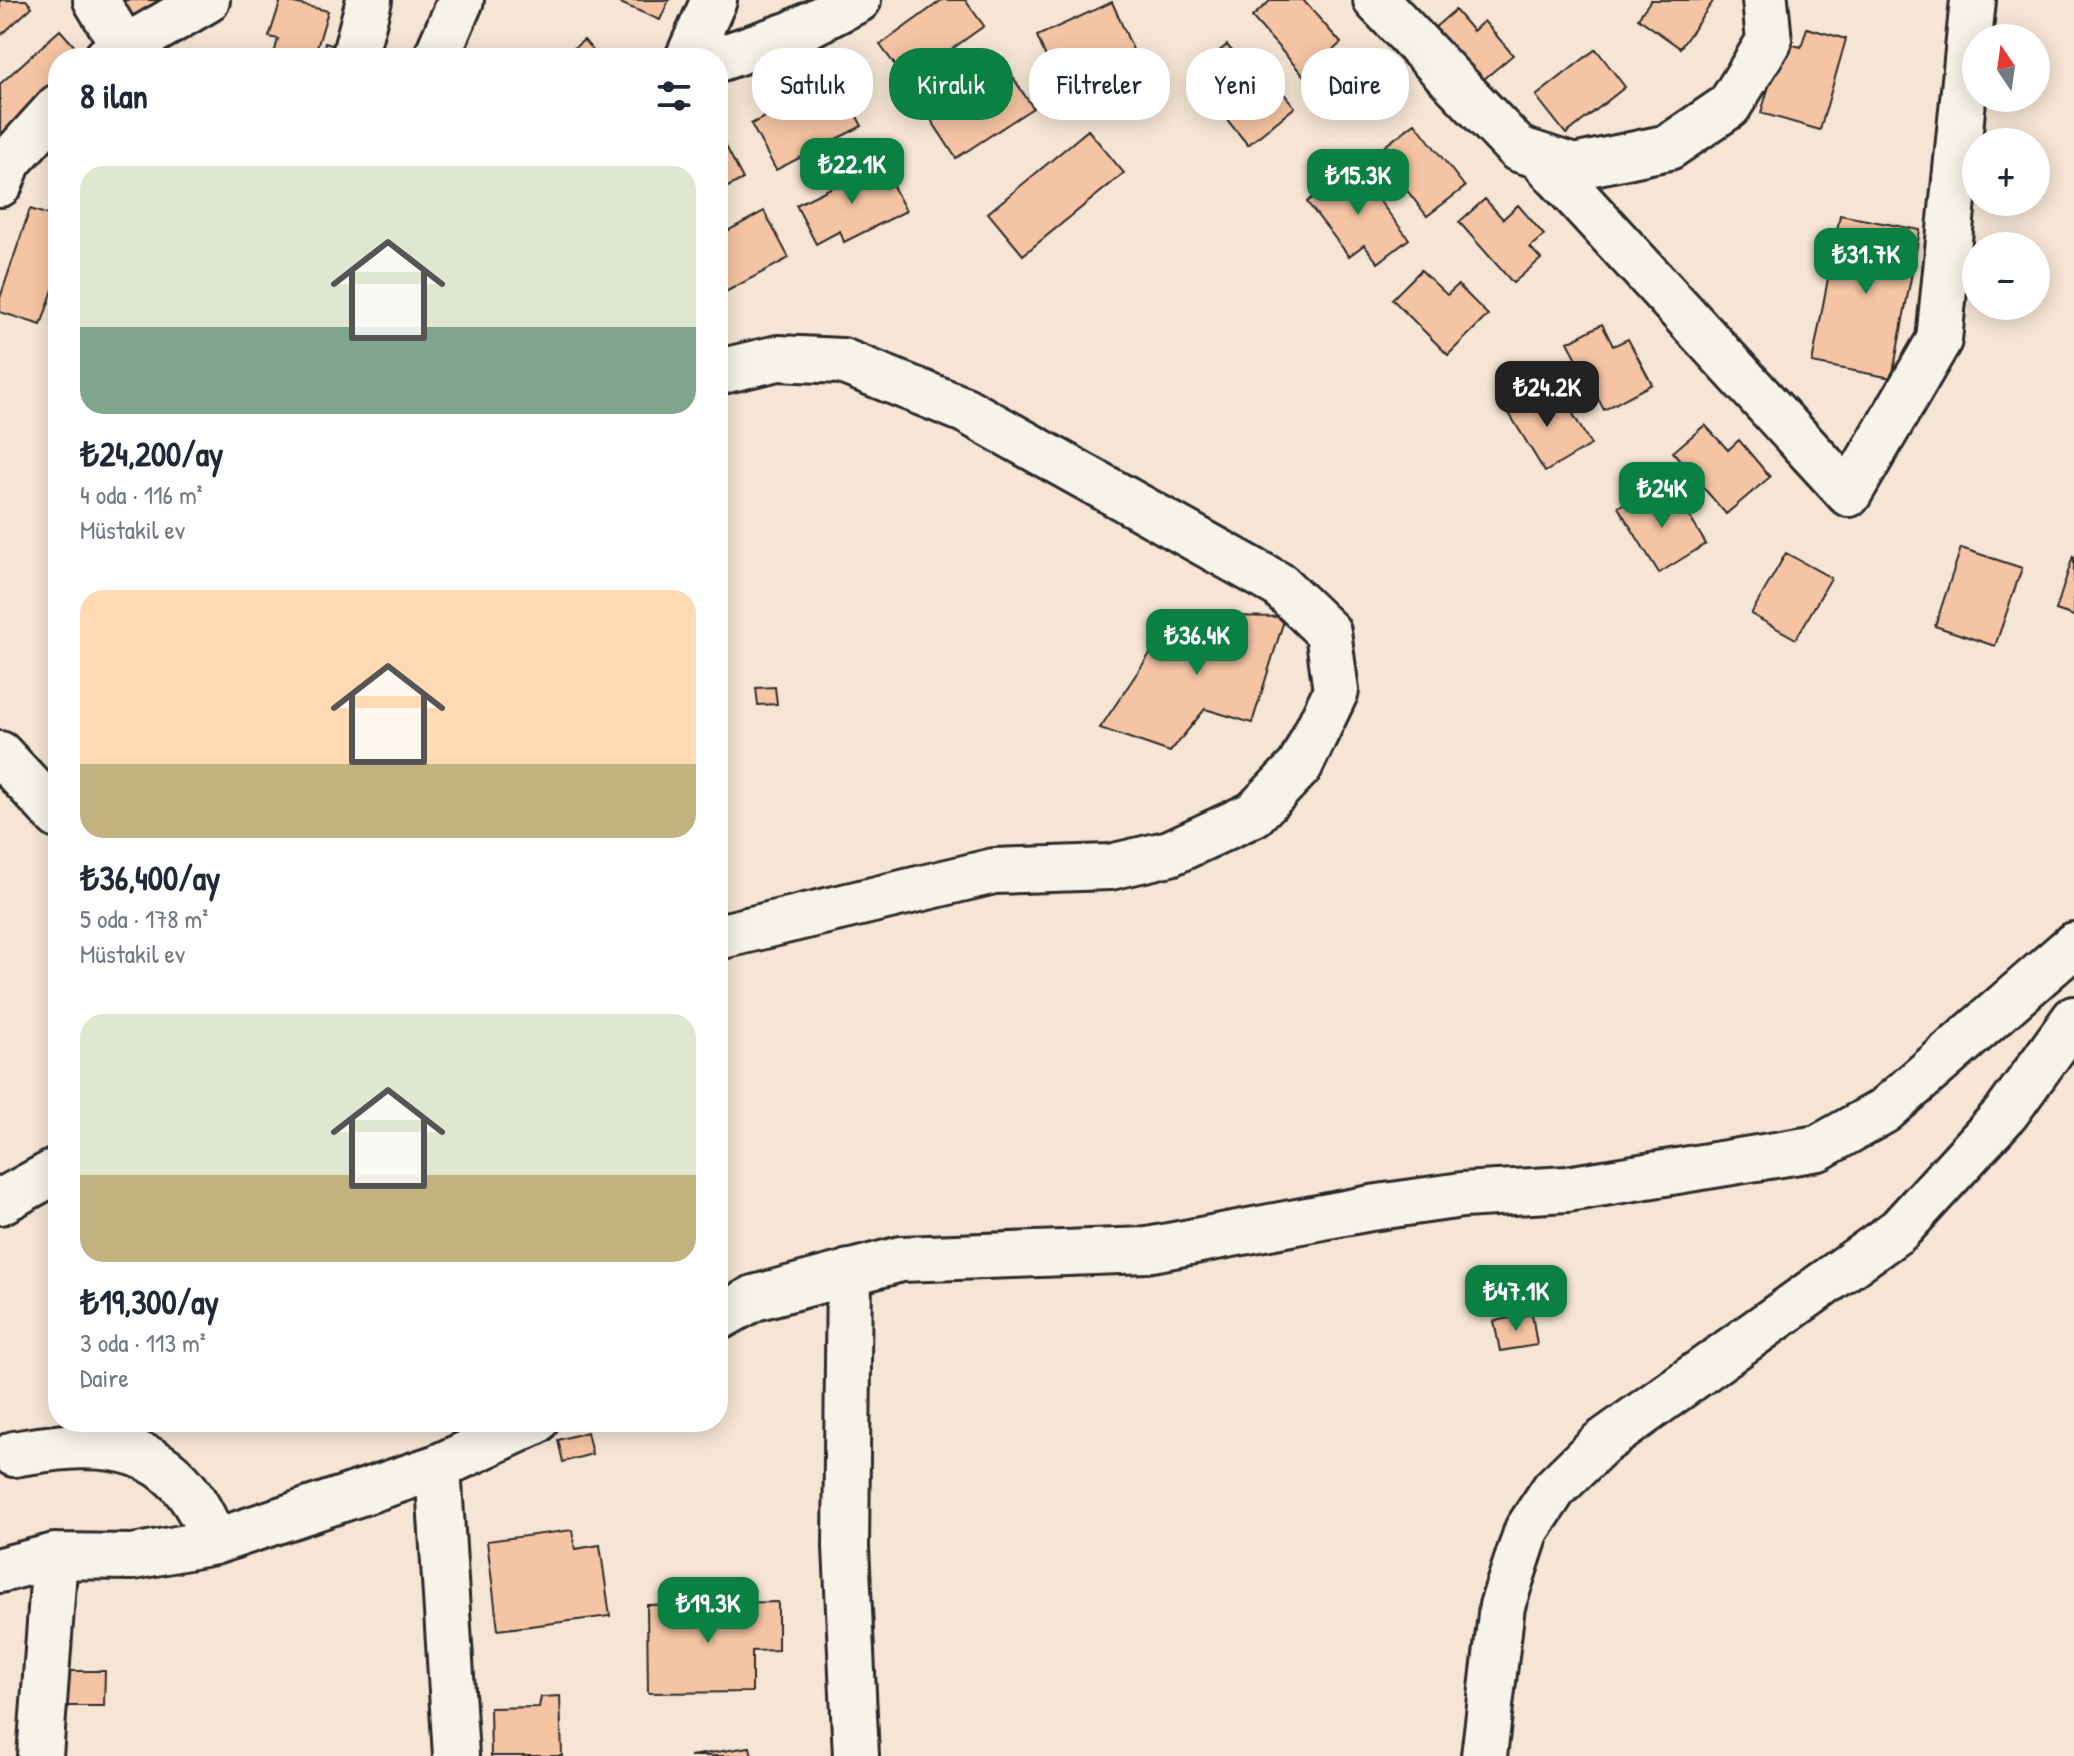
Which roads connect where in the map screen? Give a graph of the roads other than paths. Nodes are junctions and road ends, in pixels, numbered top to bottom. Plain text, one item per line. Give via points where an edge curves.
1 (96, 0) edge
2 (207, 0) edge
3 (369, 0) edge
4 (461, 0) edge
5 (714, 0) edge
6 (858, 0) edge
7 (1376, 0) edge
8 (1765, 0) edge
9 (1973, 0) edge
10 (113, 48) edge
11 (124, 48) edge
12 (357, 48) edge
13 (440, 48) edge
14 (692, 48) edge
15 (728, 56) edge
16 (1539, 156) junction
17 (728, 370) edge
18 (0, 754) edge
19 (48, 805) edge
20 (728, 935) edge
21 (2074, 945) edge
22 (2074, 1019) edge
23 (48, 1176) edge
24 (0, 1202) edge
25 (849, 1272) junction
26 (730, 1304) edge
27 (513, 1432) edge
28 (14, 1454) dead end
29 (438, 1467) junction
30 (214, 1542) junction
31 (55, 1556) junction
32 (0, 1570) edge
33 (40, 1756) edge
34 (456, 1756) edge
35 (856, 1756) edge
36 (1484, 1756) edge

1 - 10 street
2 - 11 street
3 - 12 street
4 - 13 street
5 - 14 street
6 - 15 street via 791,34
7 - 16 street via 1518,149
8 - 16 street via 1769,41 1729,106 1669,147 1574,167
9 - 16 street via 1939,340 1849,494
17 - 20 street via 778,358 842,361 965,410 1279,585 1328,632 1336,691 1300,766 1254,814 1170,853 1110,867 994,871
18 - 19 street
21 - 25 street via 1884,1111 1818,1148 1567,1189 1462,1195 1371,1208 1147,1250 901,1259
22 - 36 street via 2007,1112 1899,1230 1600,1444 1554,1489 1527,1530 1502,1606
23 - 24 street
25 - 26 street
25 - 35 street via 846,1547
27 - 29 street
28 - 30 street via 112,1445 141,1454 181,1482 202,1510
29 - 30 street
29 - 34 street
30 - 31 street via 133,1557
31 - 32 street
31 - 33 street

